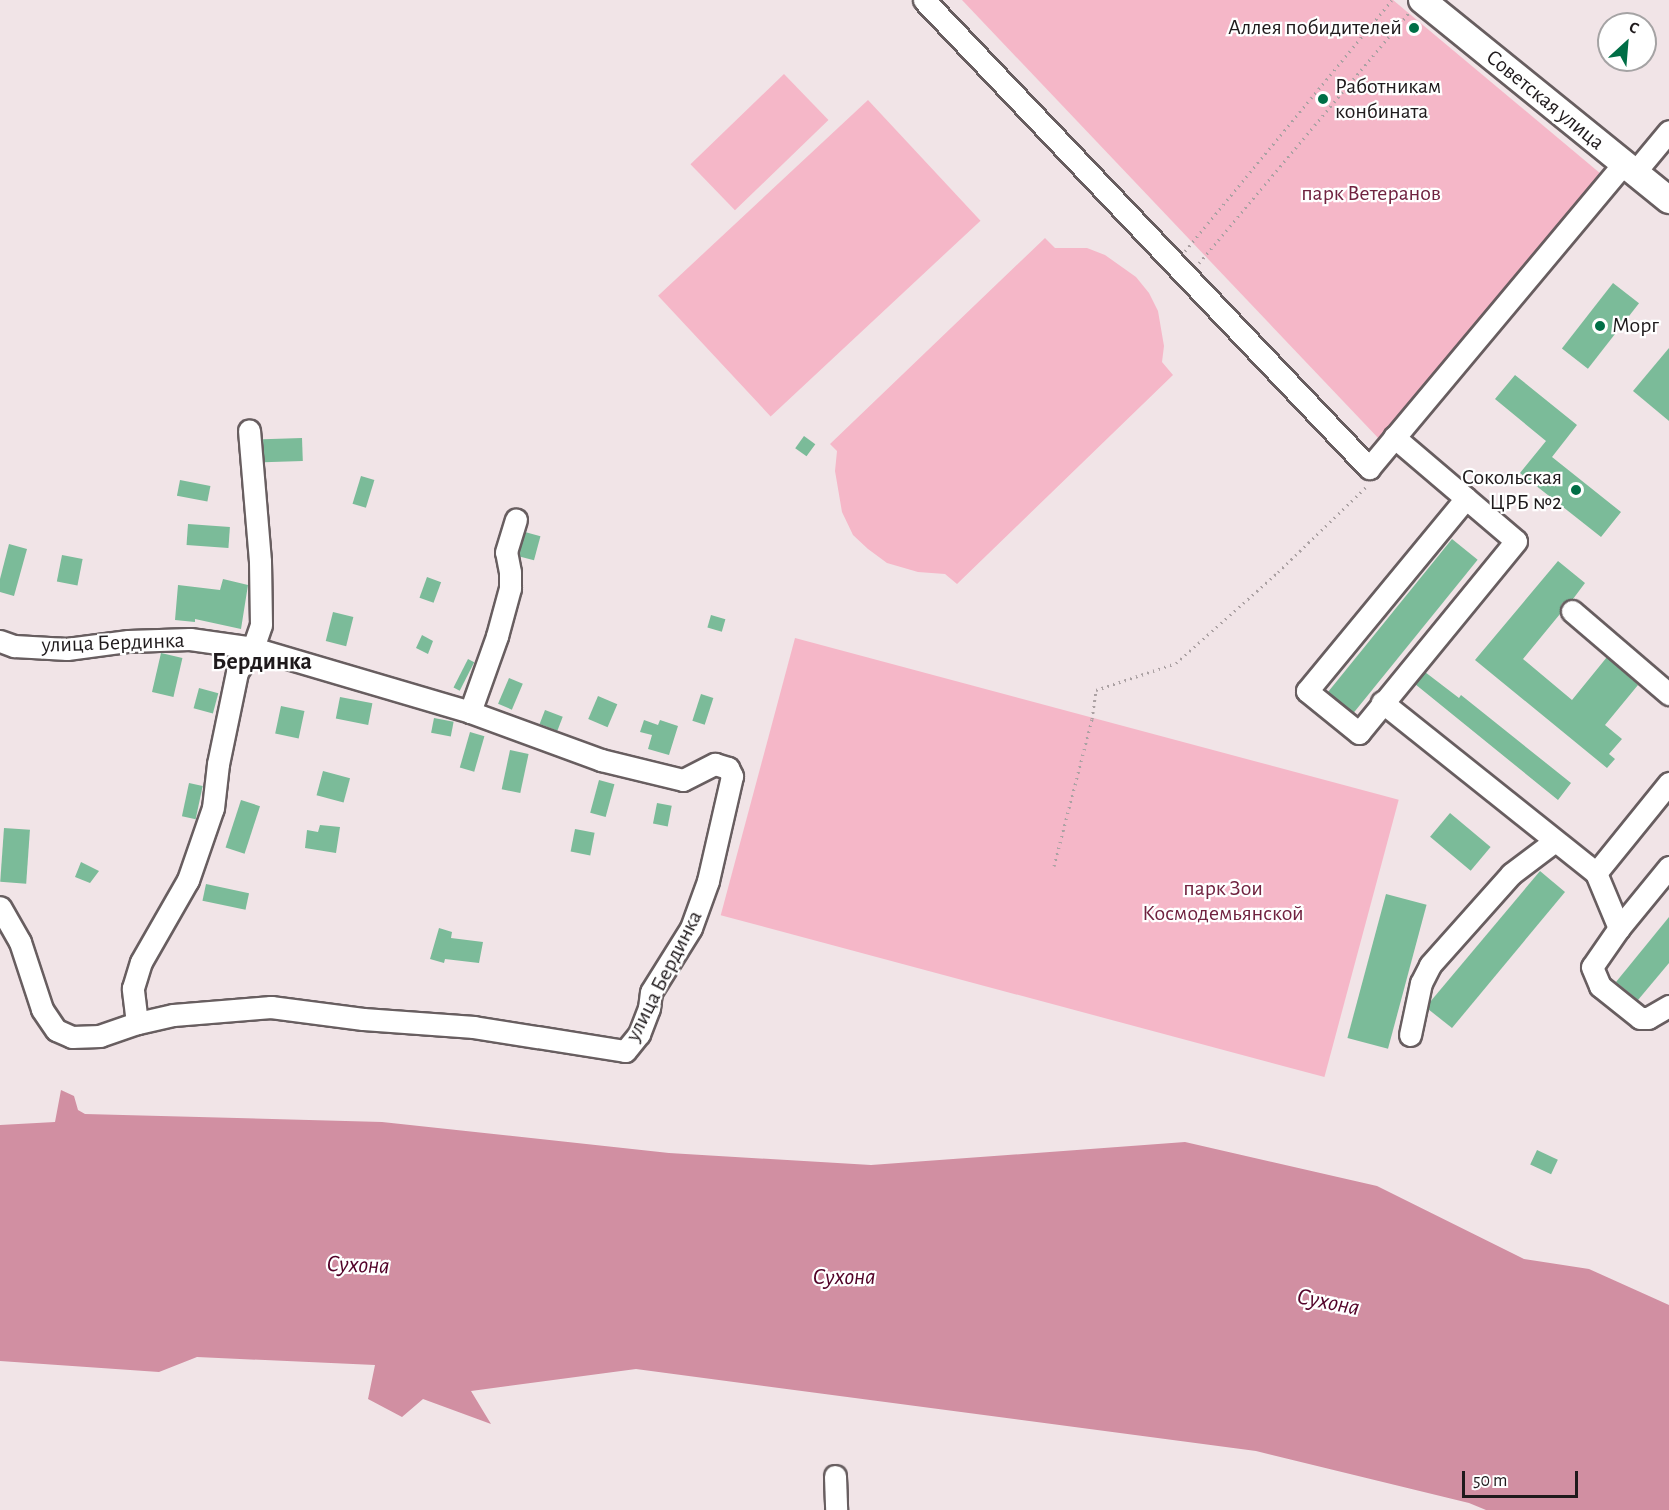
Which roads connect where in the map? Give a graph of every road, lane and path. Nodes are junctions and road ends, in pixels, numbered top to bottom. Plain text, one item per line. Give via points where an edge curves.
1 (924, 0) edge
2 (1392, 0) edge
3 (1417, 4) edge
4 (1669, 130) edge
5 (1629, 167) junction
6 (1669, 200) edge
7 (1181, 270) junction
8 (249, 429) dead end
9 (1394, 437) junction
10 (1369, 468) junction
11 (1466, 498) junction
12 (516, 519) dead end
13 (1572, 611) dead end
14 (0, 641) edge
15 (253, 648) junction
16 (1669, 694) edge
17 (1382, 702) junction
18 (470, 712) junction
19 (1669, 783) edge
20 (1555, 840) junction
21 (1053, 866) dead end
22 (1669, 867) edge
23 (1596, 873) junction
24 (0, 907) edge
25 (1619, 928) junction
26 (1669, 1006) edge
27 (137, 1023) junction
28 (1410, 1035) dead end
29 (835, 1476) dead end
30 (836, 1510) edge

1 - 7 street
2 - 7 path
3 - 5 main road, Советская улица
3 - 7 path
4 - 5 street
5 - 6 main road, Советская улица
5 - 9 street
7 - 10 street
8 - 15 street via 260,561 261,625
9 - 10 street
9 - 11 street
10 - 21 path via 1376,478 1176,663 1096,690
11 - 17 street via 1516,541
11 - 17 street via 1307,691 1359,733
12 - 18 street via 506,556 510,588
13 - 16 street
14 - 15 street, улица Бердинка via 14,646 67,649 128,641 190,639
15 - 18 street, улица Бердинка
15 - 27 street via 237,672 213,808 188,880 141,962 133,988
17 - 20 street
18 - 27 street, улица Бердинка via 602,760 682,780 715,764 728,768 732,776 708,881 692,928 651,992 639,1034 625,1051 474,1027 271,1007 173,1015
19 - 23 street
20 - 23 street
20 - 28 street via 1511,874 1430,965 1421,983
22 - 25 street
23 - 25 street
24 - 27 street, улица Бердинка via 20,942 42,1009 56,1030 72,1037 100,1036
25 - 26 street via 1594,961 1595,980 1640,1018 1648,1018
29 - 30 street

